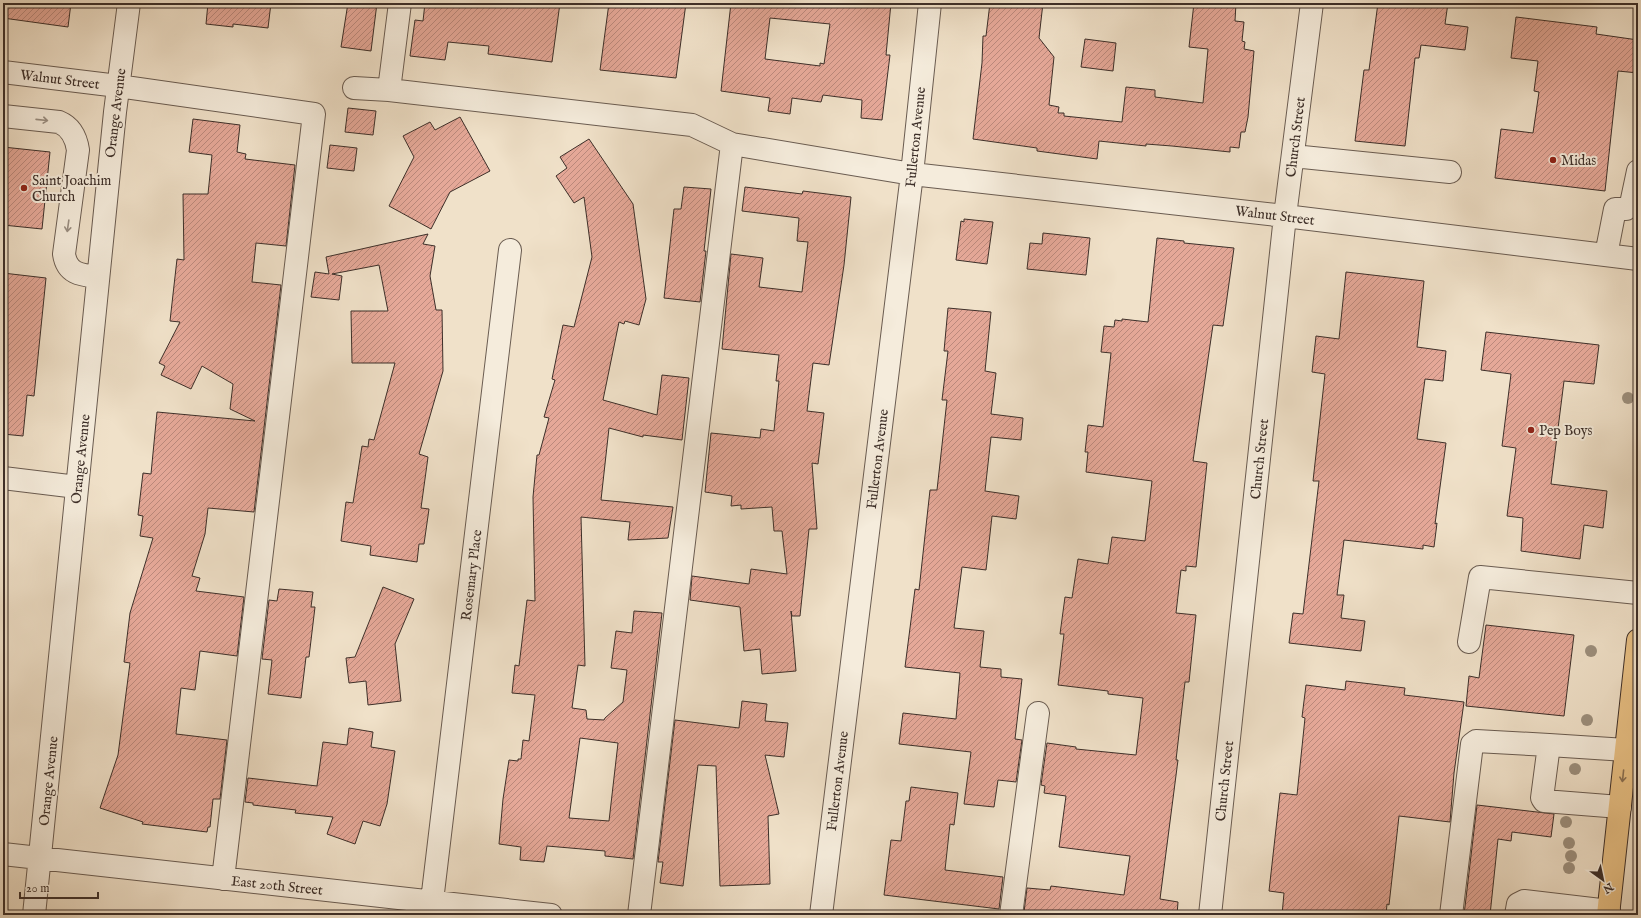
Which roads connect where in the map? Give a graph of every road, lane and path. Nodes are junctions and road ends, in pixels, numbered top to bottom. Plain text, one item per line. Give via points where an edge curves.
1 (130, 3) edge
2 (400, 3) edge
3 (930, 3) edge
4 (1312, 3) edge
5 (3, 72) edge
6 (118, 86) junction
7 (354, 88) dead end
8 (389, 90) junction
9 (3, 116) edge
10 (732, 144) junction
11 (1293, 156) junction
12 (1638, 171) edge
13 (1450, 172) dead end
14 (912, 174) junction
15 (1285, 216) junction
16 (510, 250) dead end
17 (1606, 255) junction
18 (1638, 259) edge
19 (98, 277) junction
20 (3, 478) edge
21 (77, 487) junction
22 (1638, 593) edge
23 (1638, 640) edge
24 (1469, 642) dead end
25 (1038, 713) dead end
26 (1549, 745) junction
27 (1626, 750) junction
28 (1620, 807) junction
29 (3, 854) edge
30 (40, 859) junction
31 (223, 880) junction
32 (432, 901) junction
33 (1609, 913) edge
34 (34, 915) edge
35 (551, 915) edge
36 (639, 915) edge
37 (821, 915) edge
38 (1011, 915) edge
39 (1210, 915) edge
40 (1451, 915) edge
41 (1516, 915) edge

1 - 6 street, Orange Avenue
2 - 8 street
3 - 14 street, Fullerton Avenue
4 - 11 street, Church Street
5 - 6 street, Walnut Street
6 - 19 street, Orange Avenue
6 - 31 street, Walnut Street via 314,114
7 - 8 street, Walnut Street
8 - 10 street, Walnut Street via 692,125
9 -> 19 street via 59,122 72,132 78,150 65,262 69,269 77,274
10 - 14 street, Walnut Street
10 - 36 street
11 - 13 street
11 - 15 street, Church Street
12 - 17 street via 1631,204 1626,209 1615,209
14 - 15 street, Walnut Street
14 - 37 street, Fullerton Avenue
15 - 17 street, Walnut Street
15 - 39 street, Church Street
16 - 32 street, Rosemary Place
17 - 18 street, Walnut Street
19 - 21 street, Orange Avenue
20 - 21 street
21 - 30 street, Orange Avenue
22 - 24 street via 1480,577
23 - 27 main road
25 - 38 street
26 - 27 street
26 - 28 street via 1542,798 1544,800
26 - 40 street via 1476,741 1472,744
27 -> 28 main road
28 - 33 main road
29 - 30 street, East 20th Street
30 - 31 street, East 20th Street
30 - 34 street, Orange Avenue
31 - 32 street, East 20th Street
32 - 35 street, East 20th Street
33 - 41 street via 1524,900 1518,904

